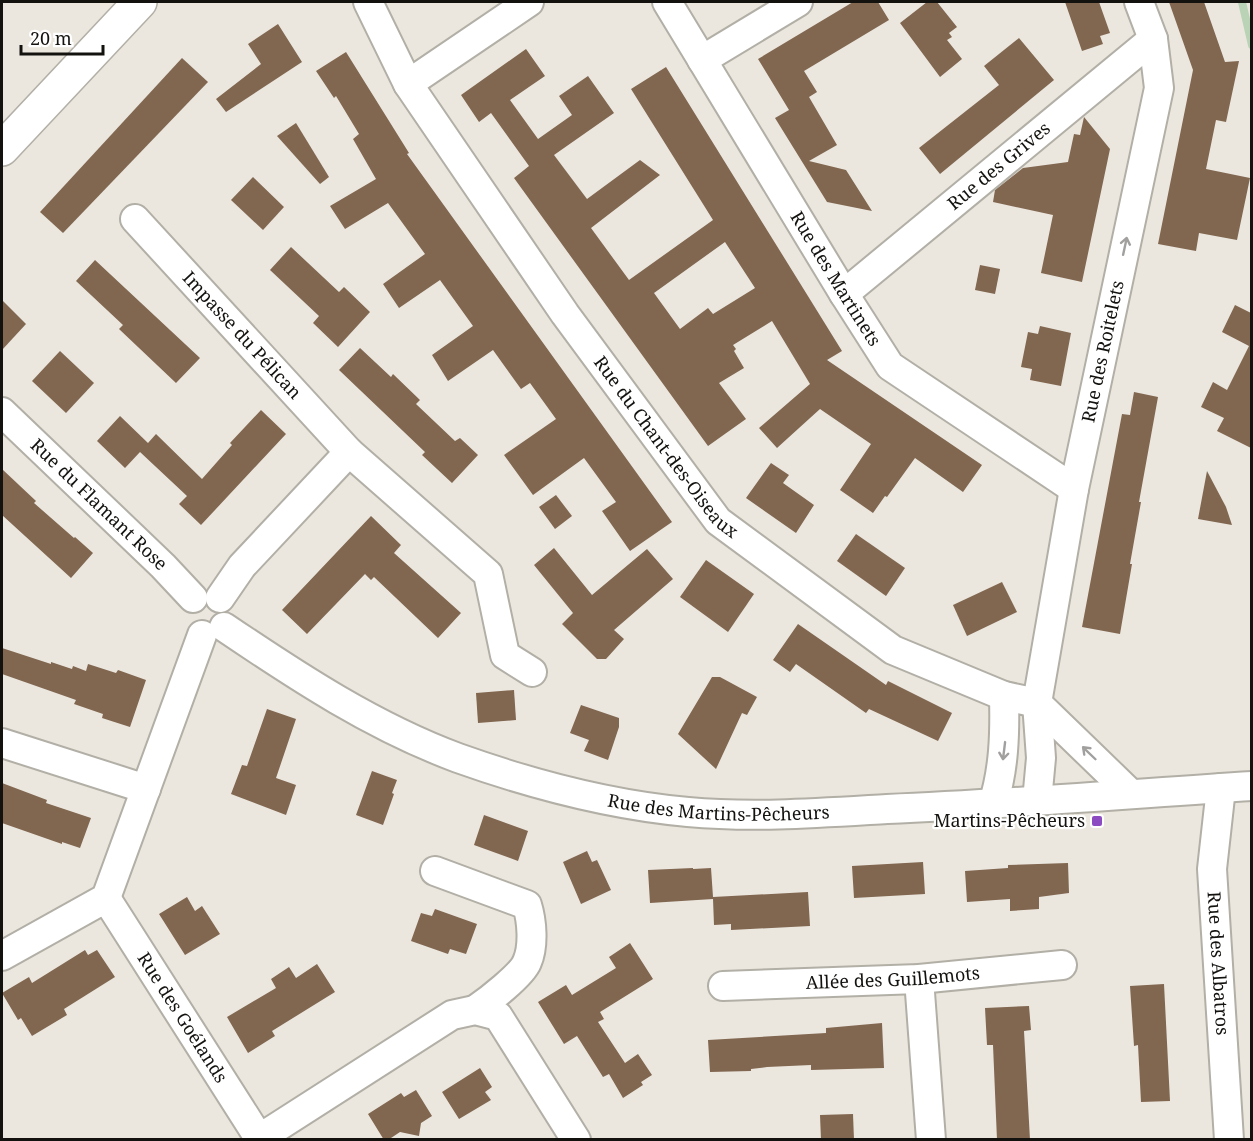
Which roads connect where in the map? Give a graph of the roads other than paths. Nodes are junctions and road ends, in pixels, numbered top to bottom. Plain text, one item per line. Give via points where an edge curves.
1 (140, 2) edge
2 (368, 2) edge
3 (529, 2) edge
4 (667, 2) edge
5 (798, 2) edge
6 (1139, 2) edge
7 (1153, 39) junction
8 (702, 60) junction
9 (408, 84) junction
10 (2, 149) edge
11 (135, 219) dead end
12 (844, 294) junction
13 (2, 412) edge
14 (349, 452) junction
15 (1074, 489) junction
16 (207, 598) junction
17 (213, 631) junction
18 (532, 672) dead end
19 (1004, 696) junction
20 (1037, 703) junction
21 (2, 743) edge
22 (1251, 786) edge
23 (1221, 788) junction
24 (146, 789) junction
25 (1131, 794) junction
26 (1037, 801) junction
27 (993, 804) junction
28 (435, 871) dead end
29 (106, 898) junction
30 (2, 956) edge
31 (1062, 965) dead end
32 (919, 979) junction
33 (723, 986) dead end
34 (475, 1010) junction
35 (258, 1139) edge
36 (576, 1140) edge
37 (932, 1140) edge
38 (1229, 1140) edge

1 - 10 main road
2 - 9 street, Rue du Chant-des-Oiseaux
3 - 9 street
4 - 8 street, Rue des Martinets
5 - 8 street
6 - 7 street, Rue des Roitelets
7 - 12 street, Rue des Grives
15 -> 7 street, Rue des Roitelets via 1159,88
8 - 12 street, Rue des Martinets
9 - 19 street, Rue du Chant-des-Oiseaux via 565,314 718,521 892,650
11 - 14 street, Impasse du Pélican
12 - 15 street, Rue des Martinets via 890,366
13 - 16 street, Rue du Flamant Rose via 154,558
14 - 16 street
14 - 18 street, Impasse du Pélican via 488,574 505,655
15 - 20 street, Rue des Roitelets
16 - 17 street via 226,606 228,612
16 - 17 street via 188,605 186,615 194,631
17 - 24 street
17 - 27 street, Rue des Martins-Pêcheurs via 269,658 393,730 457,758 537,784 616,802 687,812 764,815
19 - 20 street
19 -> 27 street via 1005,743
25 -> 20 street
20 - 26 street, Rue des Roitelets via 1041,758
21 - 24 street
22 - 23 street, Rue des Martins-Pêcheurs
23 - 25 street, Rue des Martins-Pêcheurs
23 - 38 street, Rue des Albatros via 1212,869
24 - 29 street
25 - 26 street, Rue des Martins-Pêcheurs
26 - 27 street, Rue des Martins-Pêcheurs
28 - 34 street, Rue des Goélands via 527,905 531,935 527,963 497,995
29 - 30 street
29 - 35 street, Rue des Goélands
31 - 32 street, Allée des Guillemots
32 - 33 street, Allée des Guillemots
32 - 37 street
34 - 35 street, Rue des Goélands via 452,1015
34 - 36 street via 498,1016

